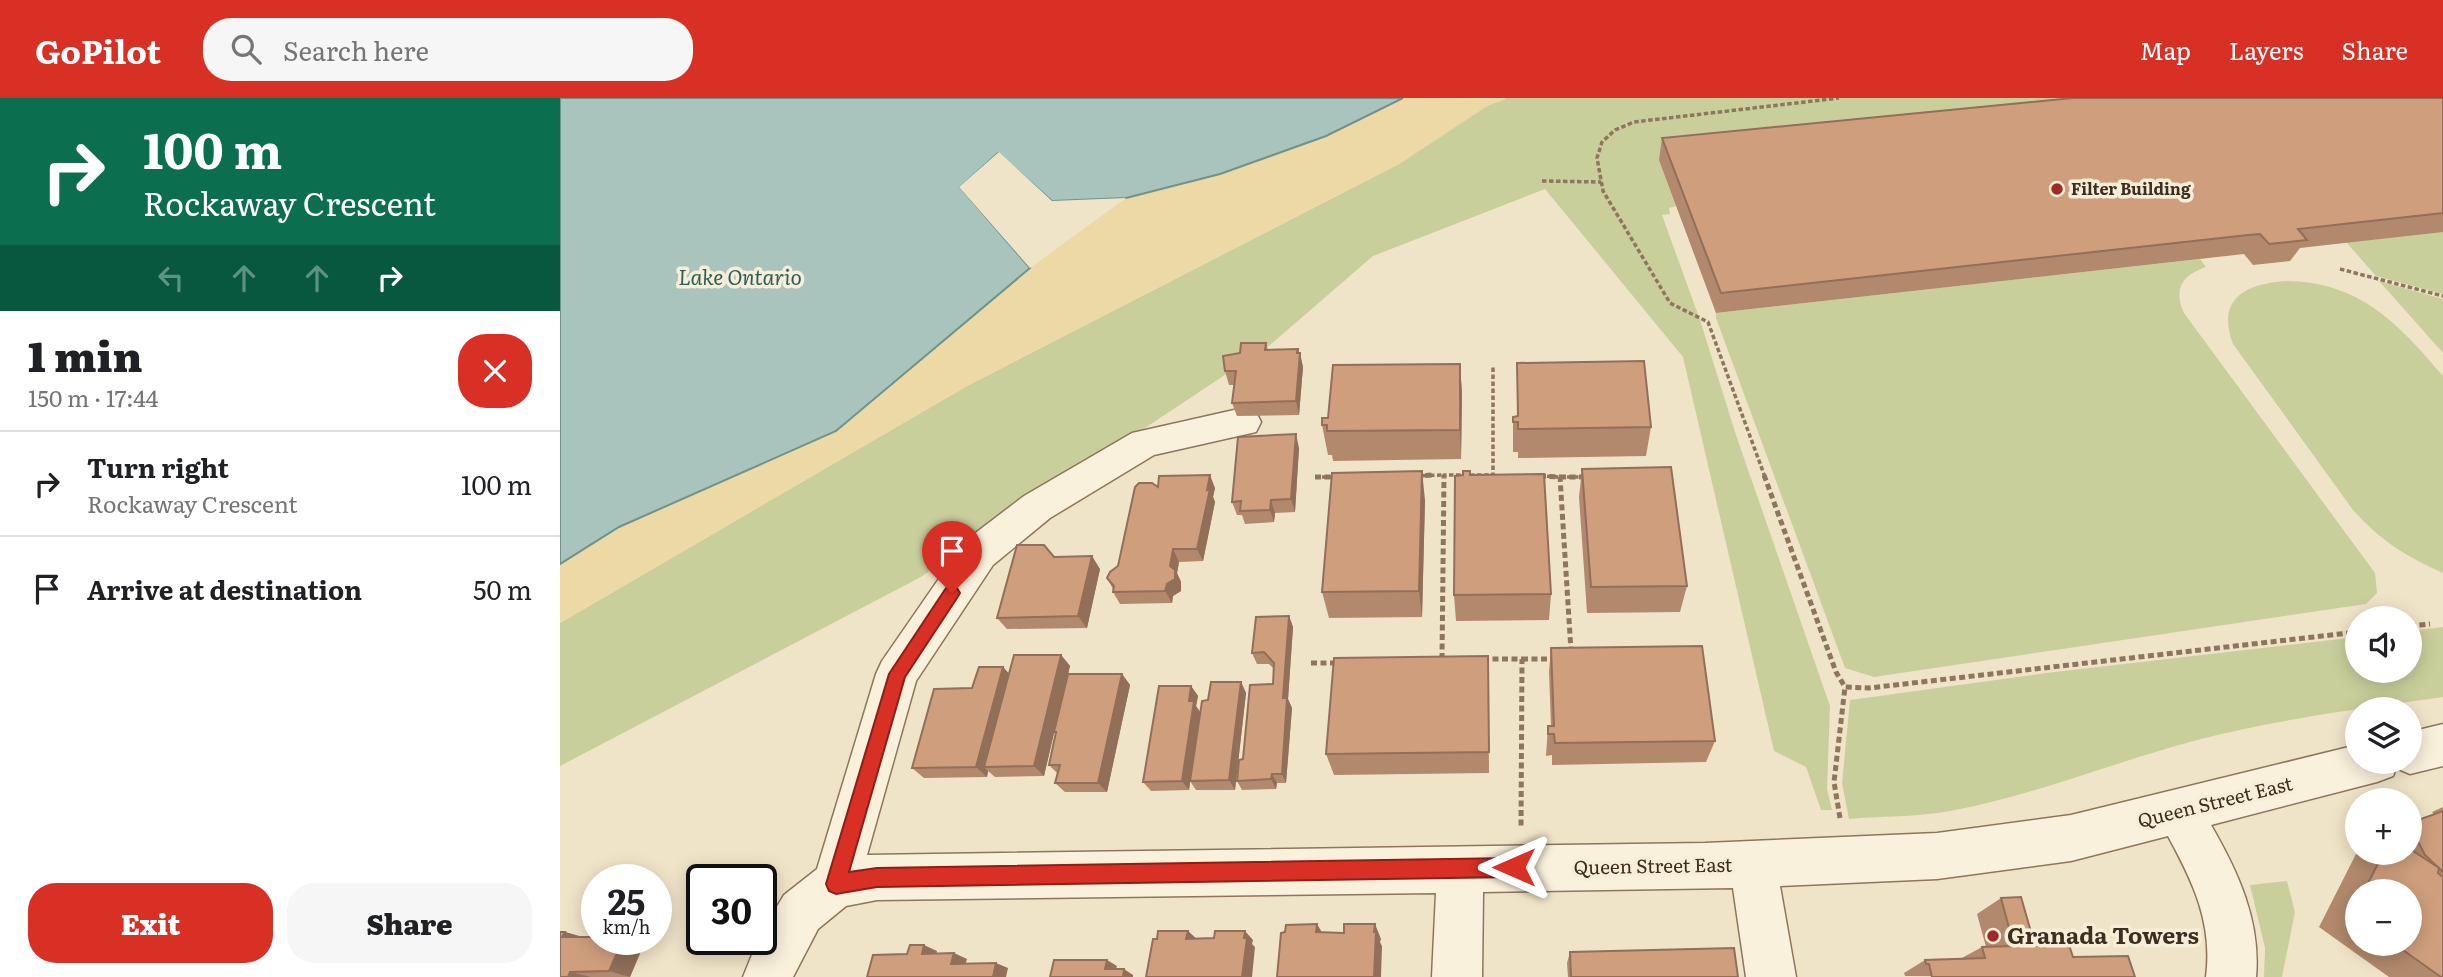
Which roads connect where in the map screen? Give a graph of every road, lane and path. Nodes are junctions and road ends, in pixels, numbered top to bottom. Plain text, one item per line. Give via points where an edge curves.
1 (1839, 98) edge
2 (1542, 181) dead end
3 (1601, 182) junction
4 (2340, 268) dead end
5 (2443, 296) edge
6 (1493, 365) dead end
7 (1242, 422) edge
8 (1444, 475) junction
9 (1493, 475) junction
10 (1506, 475) edge
11 (1405, 476) edge
12 (1533, 476) edge
13 (1315, 477) dead end
14 (1341, 477) edge
15 (1559, 477) junction
16 (1597, 478) edge
17 (2430, 624) dead end
18 (2422, 625) edge
19 (2345, 633) edge
20 (1454, 659) edge
21 (1481, 659) edge
22 (1522, 659) junction
23 (1559, 659) edge
24 (1572, 659) edge
25 (1350, 662) edge
26 (1311, 663) dead end
27 (1845, 687) junction
28 (2443, 745) edge
29 (2422, 749) edge
30 (2345, 769) edge
31 (2180, 813) junction
32 (1841, 823) dead end
33 (1521, 831) dead end
34 (1753, 865) junction
35 (1460, 868) junction
36 (836, 884) junction
37 (768, 977) edge
38 (1457, 977) edge
39 (1771, 977) edge
40 (2231, 977) edge

1 - 3 path via 1634,122 1602,142 1597,158
2 - 3 path
3 - 27 path via 1602,191 1670,303 1708,322
4 - 5 path
6 - 9 path
7 - 36 street via 1145,443 1037,507 979,553 897,674
8 - 9 path
8 - 11 path
8 - 20 path via 1440,659
9 - 10 path
12 - 15 path
13 - 14 path
15 - 16 path
15 - 24 path
17 - 18 path
19 - 27 path via 1869,688
21 - 22 path
22 - 23 path
22 - 33 path
25 - 26 path
27 - 32 path via 1834,782
28 - 29 street
30 - 31 street, Queen Street East
31 - 34 street, Queen Street East via 2071,838 1937,856
31 - 40 street via 2211,867 2222,898 2233,944
34 - 35 street, Queen Street East
34 - 39 street
35 - 36 street, Queen Street East via 877,877
35 - 38 street
36 - 37 street via 801,912

